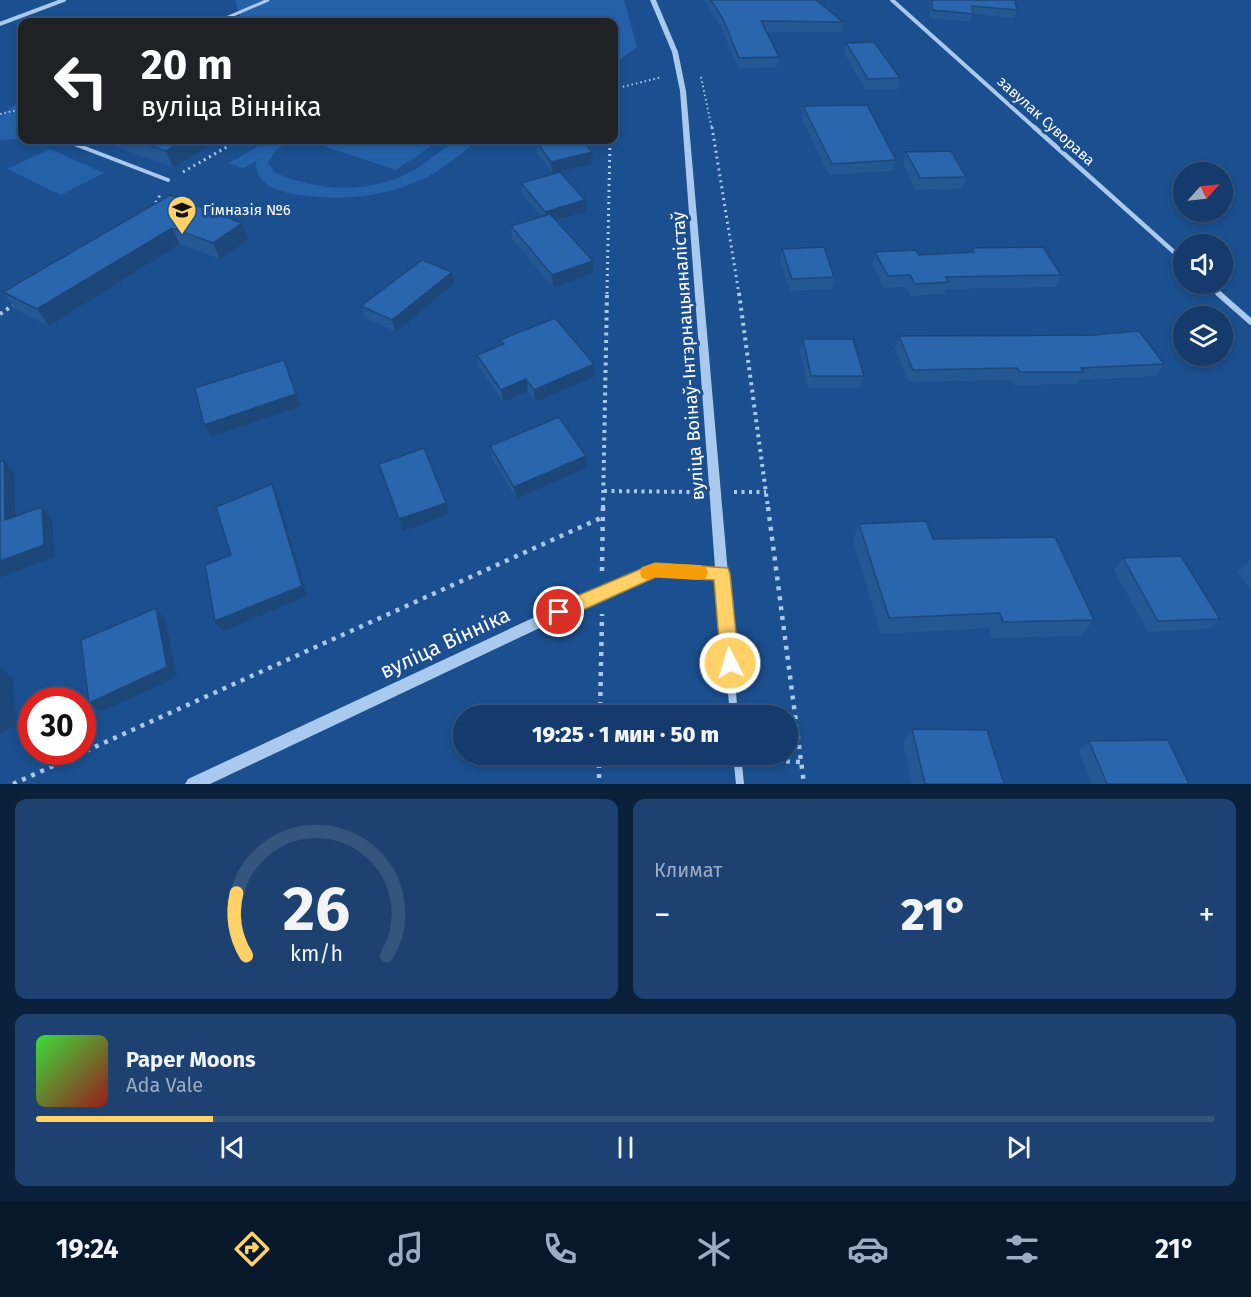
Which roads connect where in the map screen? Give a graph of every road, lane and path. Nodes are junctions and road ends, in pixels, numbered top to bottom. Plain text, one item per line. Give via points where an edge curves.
1 (64, 0) edge
2 (268, 0) edge
3 (653, 0) edge
4 (892, 0) edge
5 (226, 18) edge
6 (0, 24) edge
7 (699, 67) dead end
8 (665, 71) dead end
9 (618, 88) edge
10 (18, 110) edge
11 (0, 114) edge
12 (74, 144) edge
13 (232, 144) edge
14 (610, 144) edge
15 (168, 180) junction
16 (150, 215) edge
17 (1173, 251) edge
18 (1219, 294) edge
19 (20, 301) edge
20 (0, 314) edge
21 (1251, 322) edge
22 (604, 491) junction
23 (715, 492) junction
24 (766, 492) junction
25 (603, 518) junction
26 (722, 574) junction
27 (602, 592) junction
28 (600, 705) edge
29 (733, 705) edge
30 (798, 762) edge
31 (801, 762) junction
32 (599, 765) edge
33 (739, 765) edge
34 (13, 784) edge
35 (193, 784) edge
36 (599, 784) edge
37 (740, 784) edge
38 (804, 784) edge

1 - 6 street
2 - 5 lane
3 - 23 street, вуліца Воінаў-Інтэрнацыяналістаў via 675,52 683,91
4 - 17 street, завулак Суворава
7 - 24 path via 744,324
8 - 9 path via 661,78
10 - 11 path
12 - 15 lane
13 - 15 path
14 - 22 path
15 - 16 path
18 - 21 street
19 - 20 path
22 - 23 path
22 - 25 path
23 - 24 path
23 - 26 street, вуліца Воінаў-Інтэрнацыяналістаў
24 - 31 path
25 - 27 path
25 - 34 path
26 - 27 street, вуліца Вінніка via 655,570
26 - 29 street, вуліца Воінаў-Інтэрнацыяналістаў
27 - 28 path
27 - 35 street, вуліца Вінніка
30 - 31 path
31 - 38 path
32 - 36 path
33 - 37 street

